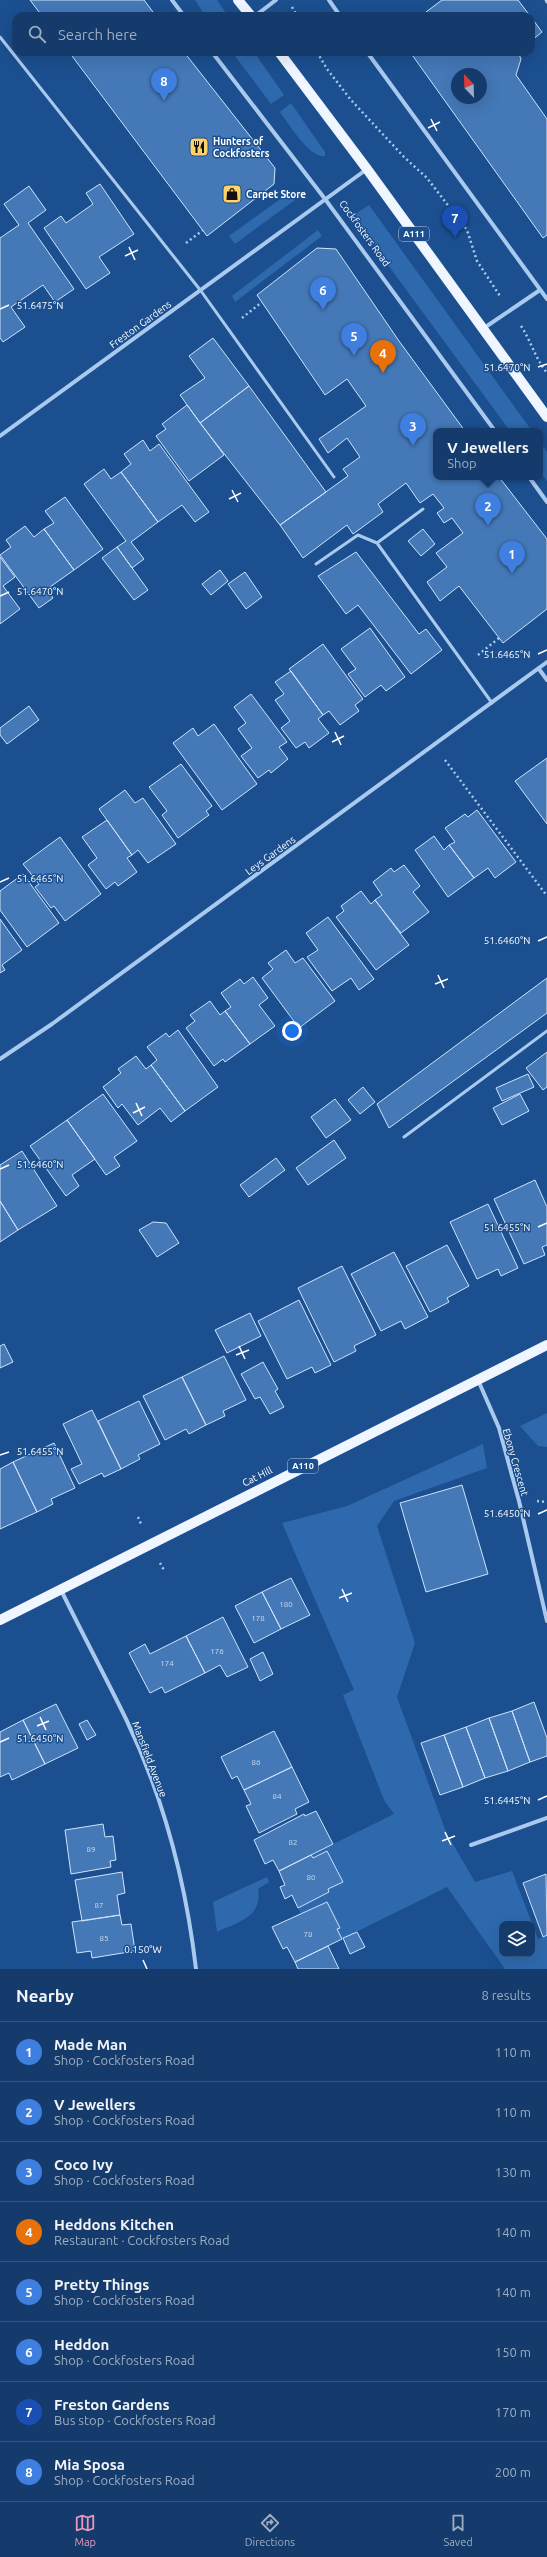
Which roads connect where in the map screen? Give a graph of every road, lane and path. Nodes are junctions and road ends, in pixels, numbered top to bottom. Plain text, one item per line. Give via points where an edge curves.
1 (172, 0) edge
2 (238, 0) edge
3 (276, 0) edge
4 (329, 0) edge
5 (181, 12) edge
6 (248, 12) edge
7 (260, 12) edge
8 (337, 12) edge
9 (0, 36) edge
10 (12, 51) edge
11 (16, 56) edge
12 (215, 56) edge
13 (282, 56) edge
14 (319, 56) edge
15 (369, 56) edge
16 (367, 169) junction
17 (326, 199) junction
18 (540, 290) junction
19 (200, 291) junction
20 (547, 299) edge
21 (262, 302) dead end
22 (510, 311) junction
23 (228, 329) junction
24 (482, 329) junction
25 (547, 373) edge
26 (547, 417) edge
27 (493, 428) edge
28 (0, 436) edge
29 (334, 477) dead end
30 (531, 480) edge
31 (547, 502) edge
32 (423, 509) dead end
33 (377, 543) junction
34 (316, 564) dead end
35 (499, 638) dead end
36 (547, 662) edge
37 (466, 665) junction
38 (539, 669) junction
39 (547, 680) edge
40 (492, 703) junction
41 (434, 745) junction
42 (547, 896) edge
43 (547, 1031) edge
44 (0, 1059) edge
45 (404, 1137) dead end
46 (547, 1345) edge
47 (477, 1380) junction
48 (138, 1517) dead end
49 (141, 1524) dead end
50 (160, 1562) dead end
51 (164, 1570) dead end
52 (60, 1589) junction
53 (0, 1620) edge
54 (547, 1621) edge
55 (547, 1818) edge
56 (471, 1845) dead end
57 (196, 1969) edge

1 - 5 street
2 - 6 main road
3 - 7 street
4 - 8 street
9 - 10 lane
11 - 19 lane
12 - 17 street, Cockfosters Road
13 - 16 main road, A111
14 - 22 path via 351,100 427,178 467,230 477,260
15 - 18 street
16 - 17 street, Freston Gardens
16 - 24 main road, A111
17 - 19 street, Freston Gardens
17 - 27 street, Cockfosters Road
18 - 20 street
18 - 22 street
19 - 23 lane
19 - 28 street, Freston Gardens
21 - 23 path
22 - 24 street
22 - 25 path via 529,338 537,360
23 - 29 lane
24 - 26 main road, A111
30 - 31 street
32 - 33 lane
33 - 34 lane via 358,535
33 - 37 lane
35 - 37 path
36 - 38 street, Leys Gardens
37 - 40 lane
38 - 39 street
38 - 40 street, Leys Gardens
40 - 41 street, Leys Gardens
41 - 42 path
41 - 44 street, Leys Gardens via 52,1024
43 - 45 lane
46 - 47 main road, Cat Hill / A110
47 - 52 main road, Cat Hill / A110
47 - 54 street, Ebony Crescent via 499,1428
48 - 49 path
50 - 51 path
52 - 53 main road, Cat Hill / A110
52 - 57 street, Mansfield Avenue via 127,1720 152,1783 190,1919
55 - 56 street

